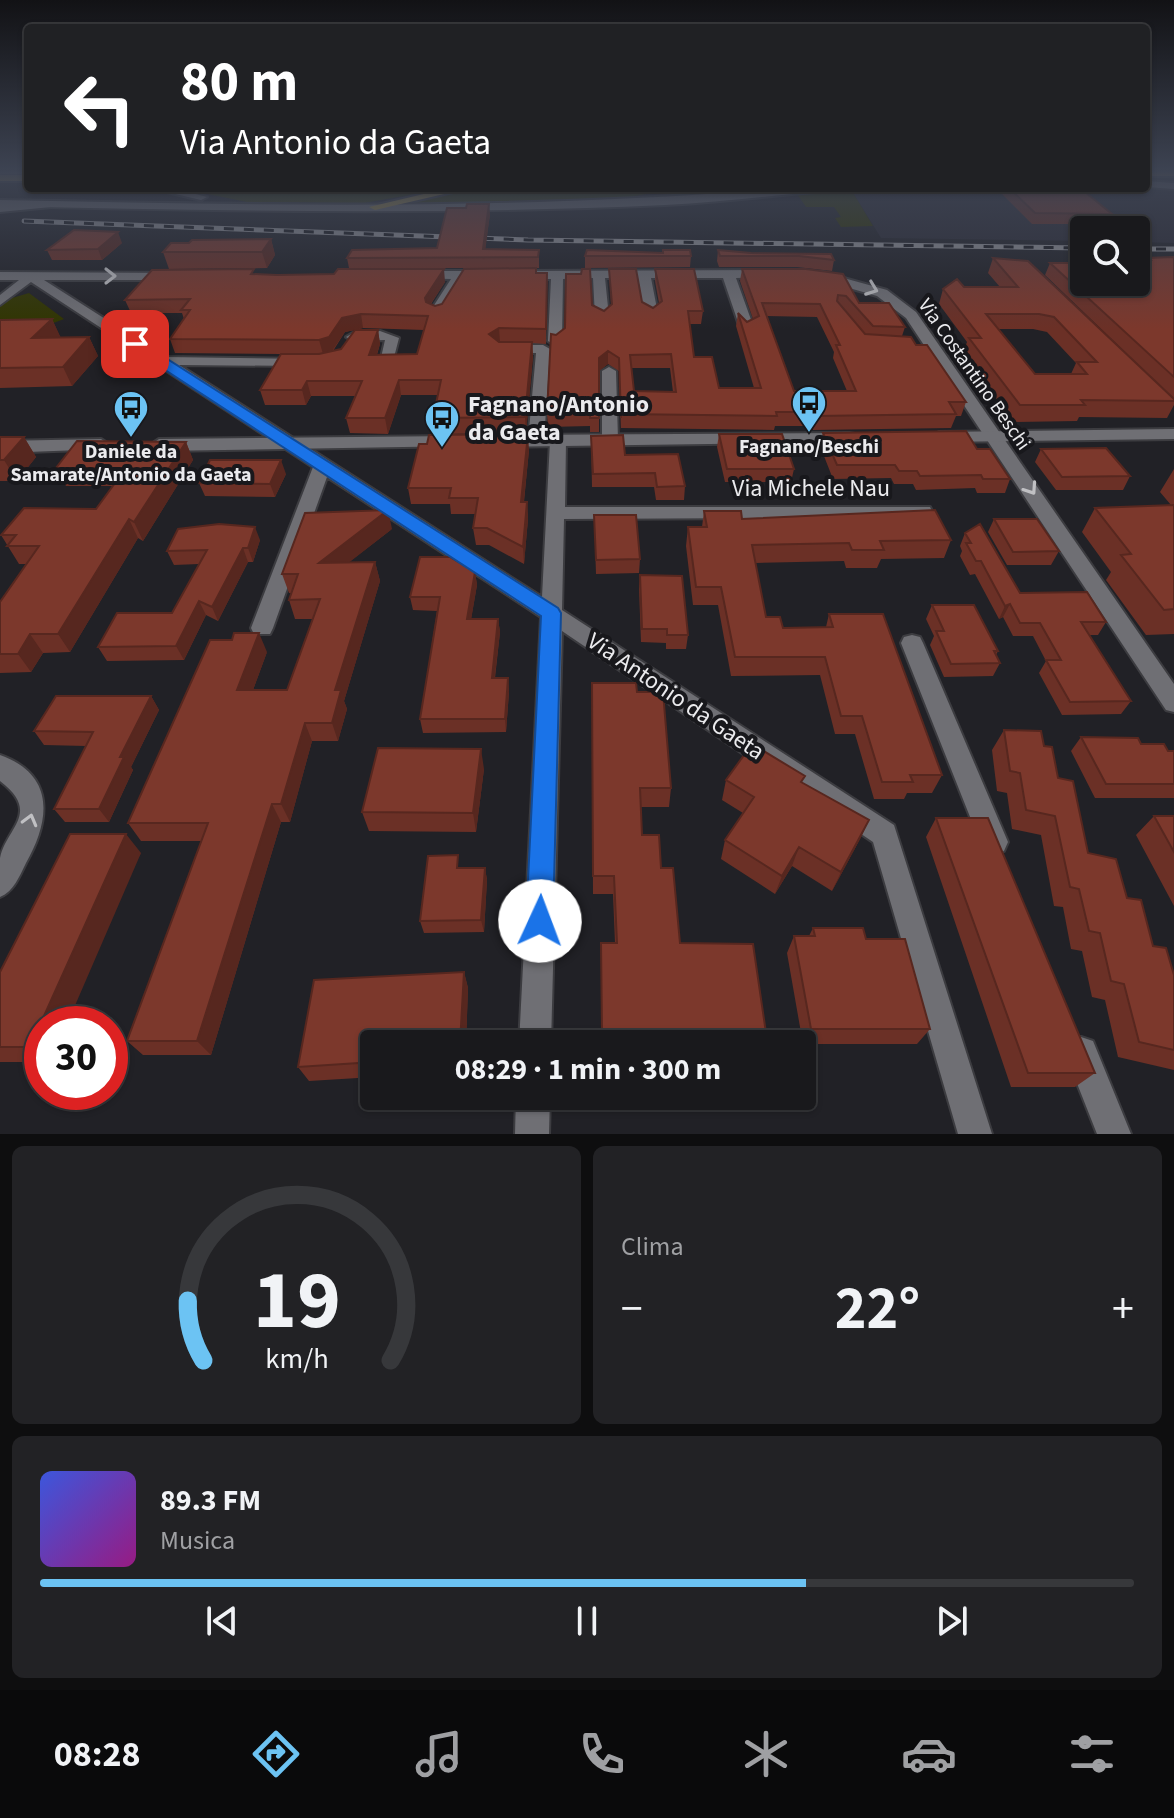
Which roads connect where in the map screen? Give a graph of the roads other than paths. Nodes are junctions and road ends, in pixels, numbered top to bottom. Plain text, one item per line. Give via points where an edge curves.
1 (0, 265) edge
2 (728, 274) junction
3 (788, 274) edge
4 (805, 274) edge
5 (396, 275) edge
6 (459, 275) junction
7 (557, 275) junction
8 (599, 275) junction
9 (644, 275) junction
10 (0, 276) edge
11 (190, 276) edge
12 (26, 280) junction
13 (0, 284) edge
14 (0, 301) edge
15 (436, 313) edge
16 (651, 314) edge
17 (602, 317) edge
18 (747, 328) edge
19 (555, 341) edge
20 (500, 349) edge
21 (344, 352) edge
22 (161, 361) junction
23 (317, 362) edge
24 (387, 362) edge
25 (609, 371) dead end
26 (1174, 434) edge
27 (996, 437) junction
28 (872, 438) edge
29 (919, 438) edge
30 (610, 440) junction
31 (547, 441) junction
32 (289, 443) junction
33 (0, 447) edge
34 (323, 465) junction
35 (923, 511) edge
36 (555, 513) junction
37 (551, 613) junction
38 (262, 628) dead end
39 (912, 643) dead end
40 (1174, 703) edge
41 (0, 766) edge
42 (1007, 874) edge
43 (0, 883) edge
44 (536, 1030) edge
45 (1073, 1033) edge
46 (533, 1110) edge
47 (532, 1134) edge
48 (975, 1134) edge
49 (1114, 1134) edge

1 - 12 street, Via Antonio da Gaeta
2 - 3 street
2 - 9 street
2 - 18 street
4 -> 27 street, Via Costantino Beschi via 858,283 903,306
5 - 6 street
6 - 7 street
6 - 15 street
7 - 8 street
7 - 19 street
8 - 9 street
8 - 17 street
9 - 16 street
10 - 12 street
12 -> 11 street
12 - 13 street
12 - 14 street
12 - 22 street, Via Antonio da Gaeta
20 - 31 street via 543,349
21 - 24 street via 354,337 389,336 393,342
22 - 23 street
22 - 32 street, Via Antonio da Gaeta
25 - 30 street
26 - 27 main road
27 - 29 main road
27 -> 40 street, Via Costantino Beschi
28 - 30 main road
30 - 31 main road
31 - 32 main road
31 - 36 street
32 - 33 main road
32 - 34 street, Via Antonio da Gaeta
34 - 37 street, Via Antonio da Gaeta
34 - 38 street
35 - 36 street, Via Michele Nau
36 - 37 street
37 - 44 street
37 - 48 street, Via Antonio da Gaeta via 884,834
39 - 42 street
43 -> 41 street via 34,810 29,789
45 - 49 street
46 - 47 street

